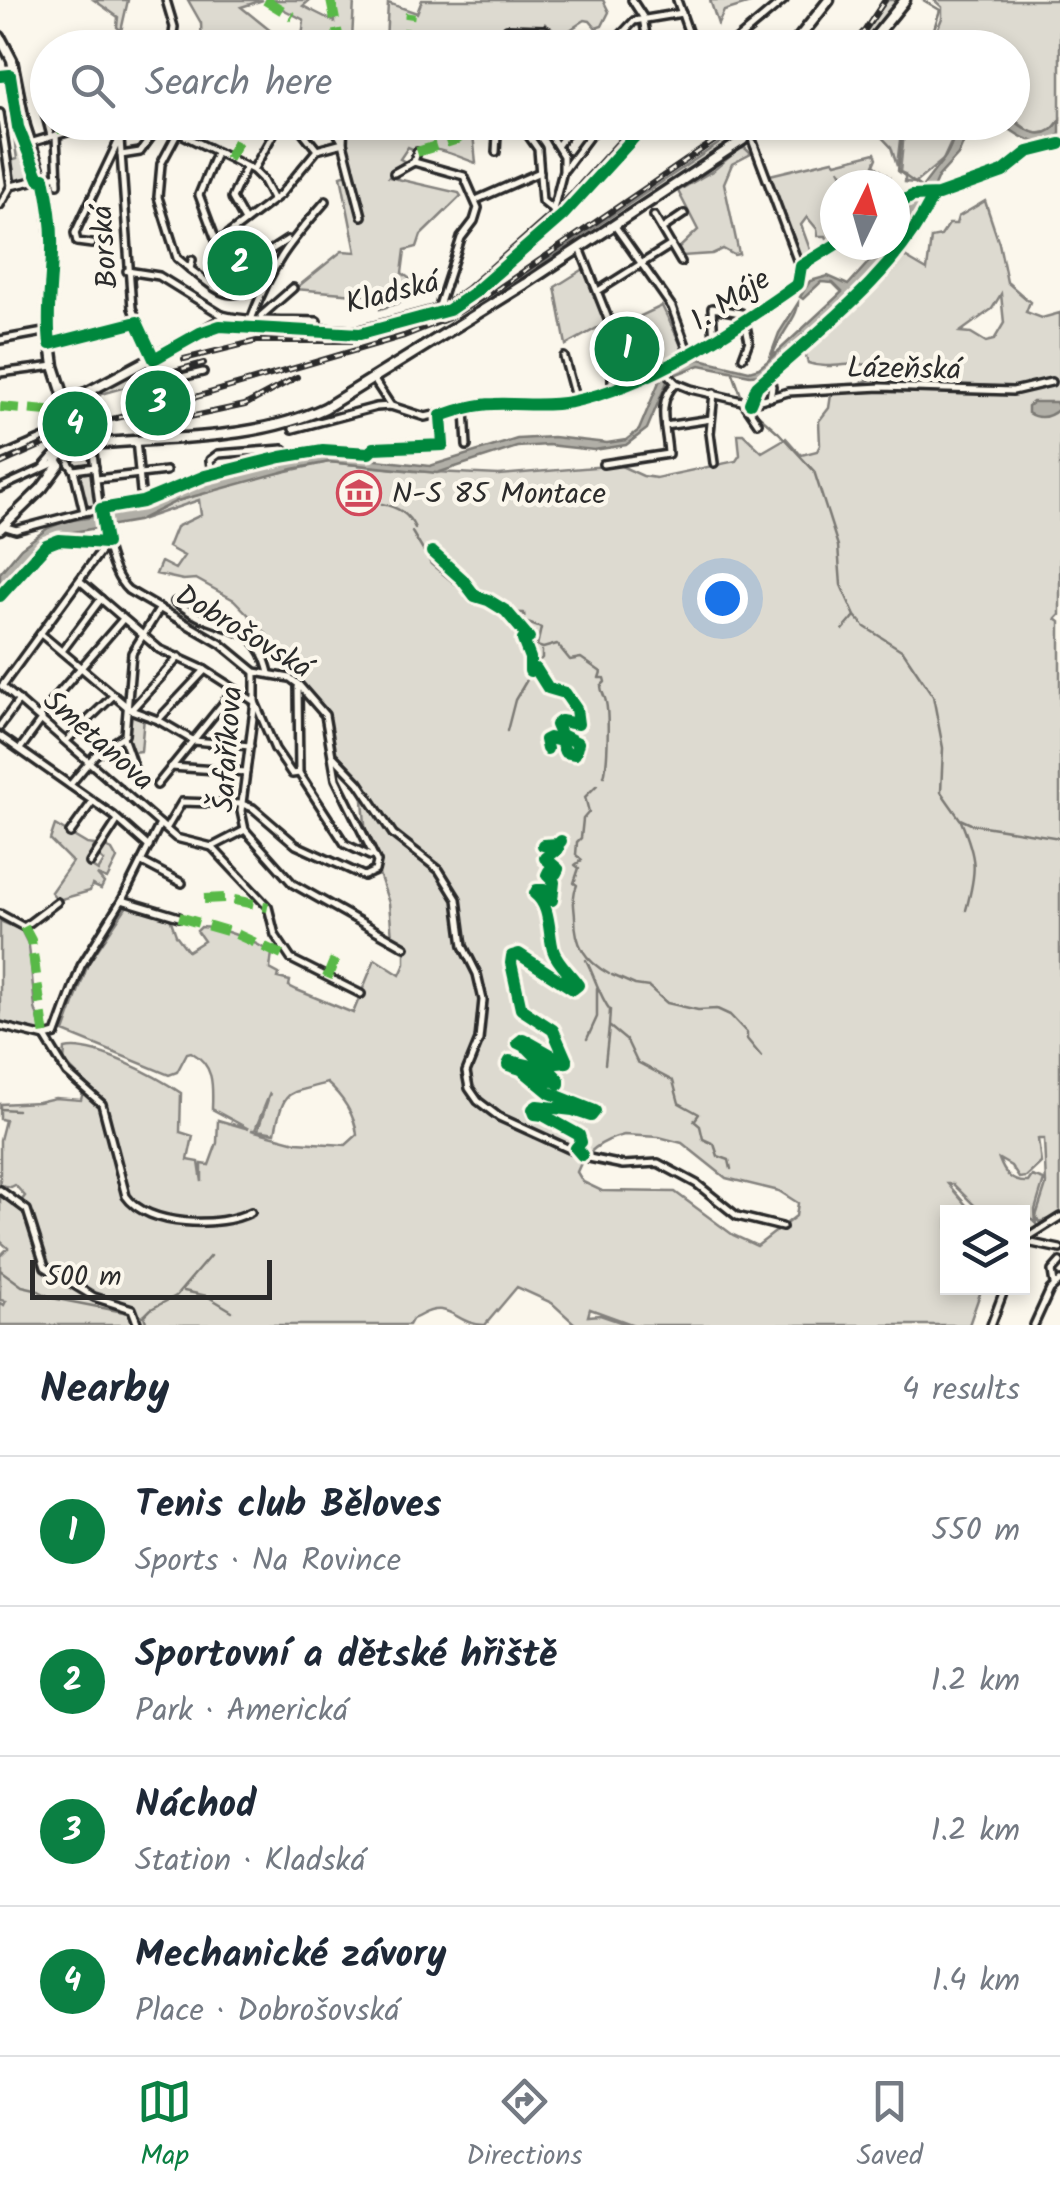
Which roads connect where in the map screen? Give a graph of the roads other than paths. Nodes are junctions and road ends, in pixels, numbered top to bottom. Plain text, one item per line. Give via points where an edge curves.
1 (166, 0) edge
2 (632, 0) edge
3 (677, 0) edge
4 (784, 0) edge
5 (838, 0) edge
6 (906, 0) edge
7 (827, 3) edge
8 (682, 13) junction
9 (643, 18) junction
10 (506, 28) dead end
11 (174, 30) edge
12 (545, 30) edge
13 (626, 30) edge
14 (645, 30) edge
15 (688, 30) edge
16 (748, 30) edge
17 (805, 30) edge
18 (881, 30) edge
19 (0, 37) edge
20 (15, 74) junction
21 (0, 76) edge
22 (9, 110) dead end
23 (0, 112) edge
24 (39, 140) edge
25 (54, 140) edge
26 (120, 140) joint
27 (148, 140) edge
28 (174, 140) edge
29 (189, 140) edge
30 (268, 140) edge
31 (310, 140) edge
32 (340, 140) edge
33 (342, 140) edge
34 (497, 140) edge
35 (535, 140) edge
36 (555, 140) edge
37 (562, 140) edge
38 (586, 140) edge
39 (625, 140) edge
40 (732, 140) edge
41 (747, 140) edge
42 (30, 143) junction
43 (342, 143) junction
44 (558, 145) junction
45 (1059, 146) edge
46 (318, 150) junction
47 (417, 152) dead end
48 (496, 152) dead end
49 (216, 154) junction
50 (121, 155) junction
51 (414, 162) junction
52 (249, 168) junction
53 (563, 171) junction
54 (540, 172) junction
55 (394, 173) dead end
56 (58, 174) junction
57 (44, 178) junction
58 (58, 184) dead end
59 (12, 186) junction
60 (910, 198) edge
61 (272, 199) junction
62 (476, 200) junction
63 (326, 202) dead end
64 (0, 205) edge
65 (554, 213) junction
66 (684, 214) dead end
67 (362, 216) dead end
68 (654, 216) dead end
69 (244, 221) junction
70 (617, 229) dead end
71 (662, 229) junction
72 (290, 240) junction
73 (92, 244) dead end
74 (671, 245) junction
75 (582, 253) dead end
76 (820, 254) edge
77 (258, 258) dead end
78 (192, 260) dead end
79 (681, 262) dead end
80 (644, 264) junction
81 (801, 266) junction
82 (190, 269) junction
83 (127, 272) junction
84 (264, 285) junction
85 (293, 288) dead end
86 (598, 291) junction
87 (438, 312) junction
88 (255, 317) junction
89 (222, 319) junction
90 (317, 321) dead end
91 (745, 321) junction
92 (137, 322) junction
93 (49, 331) junction
94 (0, 340) edge
95 (714, 341) junction
96 (50, 344) junction
97 (689, 354) junction
98 (564, 357) dead end
99 (743, 357) dead end
100 (154, 358) junction
101 (54, 366) junction
102 (663, 370) junction
103 (202, 372) dead end
104 (0, 373) edge
105 (767, 377) dead end
106 (374, 380) junction
107 (674, 382) junction
108 (1050, 382) dead end
109 (612, 391) junction
110 (714, 393) junction
111 (770, 398) junction
112 (576, 401) junction
113 (743, 402) junction
114 (67, 403) junction
115 (391, 406) junction
116 (465, 408) junction
117 (85, 413) dead end
118 (441, 416) junction
119 (712, 419) junction
120 (758, 423) dead end
121 (665, 426) junction
122 (293, 430) dead end
123 (136, 440) junction
124 (64, 441) junction
125 (92, 444) junction
126 (466, 446) dead end
127 (79, 449) junction
128 (292, 455) junction
129 (0, 458) edge
130 (65, 462) junction
131 (714, 463) dead end
132 (603, 464) dead end
133 (40, 468) junction
134 (96, 468) junction
135 (166, 471) dead end
136 (138, 474) junction
137 (212, 474) junction
138 (98, 479) junction
139 (0, 488) edge
140 (142, 502) junction
141 (101, 511) junction
142 (84, 512) junction
143 (2, 527) edge
144 (106, 543) junction
145 (80, 581) junction
146 (0, 596) edge
147 (101, 599) junction
148 (175, 602) dead end
149 (160, 608) junction
150 (122, 618) junction
151 (203, 618) junction
152 (196, 628) junction
153 (42, 634) junction
154 (142, 636) junction
155 (62, 651) junction
156 (179, 658) junction
157 (81, 668) junction
158 (205, 670) junction
159 (255, 672) junction
160 (270, 673) junction
161 (298, 684) junction
162 (1, 687) edge
163 (234, 690) junction
164 (114, 695) junction
165 (19, 700) junction
166 (255, 702) junction
167 (129, 708) junction
168 (40, 717) junction
169 (158, 720) junction
170 (0, 726) edge
171 (0, 736) edge
172 (123, 738) junction
173 (66, 741) junction
174 (194, 741) junction
175 (250, 746) junction
176 (19, 749) junction
177 (331, 755) junction
178 (89, 762) junction
179 (172, 767) junction
180 (134, 771) dead end
181 (246, 772) junction
182 (299, 773) junction
183 (157, 784) dead end
184 (70, 785) junction
185 (93, 801) junction
186 (242, 804) junction
187 (118, 820) junction
188 (163, 826) junction
189 (245, 830) junction
190 (70, 833) dead end
191 (149, 847) junction
192 (212, 848) junction
193 (373, 857) junction
194 (142, 862) junction
195 (90, 864) dead end
196 (182, 883) dead end
197 (122, 900) junction
198 (57, 902) dead end
199 (0, 914) edge
200 (178, 918) dead end
201 (405, 947) dead end
202 (361, 994) dead end
203 (0, 1026) edge
204 (45, 1038) junction
205 (0, 1190) edge
206 (251, 1212) dead end
207 (1060, 1217) edge
208 (782, 1227) dead end
209 (1030, 1236) edge
210 (1030, 1243) edge
211 (1060, 1249) edge
212 (1060, 1262) edge
213 (1057, 1282) edge
214 (1002, 1295) edge
215 (138, 1325) edge
216 (991, 1325) edge
217 (1034, 1325) edge

1 - 11 street
2 - 9 street
3 - 8 street
4 - 16 street
5 - 7 street
6 - 18 main road
7 - 17 main road
8 - 9 street
8 - 15 street
9 - 13 street
9 - 14 street
10 - 12 street
19 - 20 main road
20 - 21 street
20 - 42 main road
22 - 23 street
23 - 59 street
24 - 42 street
25 - 56 street
26 - 50 street, Borská
26 - 73 street via 75,232 77,242
27 - 50 street via 138,153
28 - 82 street via 161,164 158,196 177,258
29 - 49 street
30 - 52 street
31 - 46 street
32 - 43 street
33 - 43 street
34 - 48 street
35 - 54 street
36 - 44 street
37 - 44 street
38 - 53 street
39 - 65 main road, Kladská
40 - 106 main road
41 - 81 street
42 - 57 main road
43 - 46 street
43 - 67 street
44 - 53 street
45 - 60 street via 1032,150 1003,172
46 - 61 street
47 - 51 street
49 - 52 street
49 - 69 street via 199,195 217,243
50 - 83 street, Borská
51 - 55 street
51 - 62 street via 462,173
52 - 61 street
52 - 69 street via 232,198
53 - 65 street
54 - 62 street
54 - 65 street via 542,202
56 - 57 street
56 - 58 street
57 - 59 street
57 - 93 main road via 52,237
59 - 64 street
61 - 69 street
62 - 87 street
63 - 72 street
65 - 87 main road, Kladská via 470,292
66 - 71 street
68 - 71 street
70 - 80 street
71 - 74 street
72 - 77 street
72 - 84 street
74 - 79 street
74 - 80 street
75 - 86 street
76 - 81 street, 1. Máje
78 - 82 street
80 - 86 street
80 - 97 street via 672,307
81 - 91 street, 1. Máje via 798,284
82 - 84 street via 229,295
83 - 89 street via 165,279
83 - 92 street, Borská
84 - 88 street
85 - 88 street
86 - 109 street via 612,330
87 - 89 main road, Kladská via 358,332
88 - 89 street
88 - 90 street
89 - 100 main road, Kladská
91 - 95 street, 1. Máje
91 - 95 street via 740,313 712,308
91 - 99 street, 1. Máje via 749,341
92 - 96 street
92 - 100 street, Borská
93 - 94 street
93 - 96 main road
95 - 97 street, 1. Máje
96 - 101 main road
97 - 102 street, 1. Máje
98 - 112 street
100 - 103 street, Borská via 161,380
100 - 114 main road, Kladská
101 - 104 street
101 - 114 main road
102 - 107 street
102 - 109 street, 1. Máje
105 - 111 street
106 - 115 street
106 - 123 main road via 287,423
107 - 110 street, Lázeňská
107 - 121 street via 664,400
108 - 111 street, Lázeňská via 1014,391 881,387
109 - 112 street, 1. Máje
110 - 113 street, Lázeňská
110 - 119 street
111 - 113 street, Lázeňská
112 - 116 street, 1. Máje
113 - 120 street
114 - 117 street
114 - 124 main road
114 - 129 street via 58,432
115 - 118 street via 425,418
115 - 122 street
116 - 118 street, 1. Máje
116 - 126 street
118 - 128 street via 443,445
119 - 121 street
119 - 131 street
121 - 132 street via 666,456
123 - 125 main road
123 - 136 street
124 - 127 main road
124 - 130 main road
124 - 133 street
125 - 127 main road
125 - 134 street, Dobrošovská
127 - 130 main road
128 - 137 street
128 - 137 street via 218,454 210,460
130 - 133 street
130 - 134 street
130 - 142 street
130 - 143 main road
133 - 139 street
134 - 138 street, Dobrošovská
135 - 136 street
136 - 138 street
136 - 140 street
137 - 140 street
138 - 141 street, Dobrošovská
140 - 141 street
141 - 142 street
141 - 144 street, Dobrošovská
142 - 143 street via 16,530
144 - 145 street
144 - 146 street via 46,545
144 - 149 street, Dobrošovská via 121,584
145 - 147 street
145 - 153 street
147 - 150 street
147 - 155 street
148 - 151 street
149 - 152 street, Dobrošovská
149 - 154 street
150 - 154 street
150 - 157 street
151 - 152 street
151 - 160 street via 245,632 264,652
152 - 159 street, Dobrošovská
153 - 155 street
153 - 162 street
154 - 156 street
154 - 167 street via 132,653
155 - 157 street
156 - 158 street
156 - 167 street
157 - 164 street
157 - 168 street
158 - 163 street
158 - 169 street
159 - 160 street, Dobrošovská
159 - 166 street, Šafaříkova
160 - 161 street, Dobrošovská
161 - 177 street, Dobrošovská via 325,714
161 - 182 street
162 - 165 street, Smetanova
163 - 166 street
163 - 174 street
164 - 167 street
164 - 173 street
165 - 168 street, Smetanova
165 - 170 street
166 - 175 street, Šafaříkova
166 - 182 street via 275,750 292,774
167 - 169 street
167 - 172 street
168 - 173 street, Smetanova
168 - 176 street
169 - 174 street
171 - 176 street
172 - 178 street
172 - 180 street
173 - 178 street, Smetanova
174 - 175 street
174 - 179 street
175 - 181 street, Šafaříkova
176 - 184 street
177 - 193 street
177 - 208 street, Dobrošovská via 393,834 439,870 457,899 463,946 482,1000 479,1040 466,1072 478,1101 589,1158 623,1166 658,1163 737,1216
178 - 184 street
178 - 188 street, Smetanova
179 - 181 street
179 - 183 street
181 - 186 street, Šafaříkova
182 - 193 street via 346,844
184 - 185 street
185 - 187 street
185 - 190 street
186 - 188 street via 182,802
186 - 189 street, Šafaříkova
186 - 193 street via 296,845 364,876 375,870
187 - 191 street
187 - 195 street
188 - 191 street
188 - 192 street, Smetanova via 176,838
189 - 192 street
189 - 201 street via 294,884
191 - 194 street
192 - 202 street via 268,907 277,940 291,959
194 - 196 street
194 - 197 street
197 - 200 street
197 - 204 street via 81,966 56,1034
198 - 199 street via 24,927
203 - 204 street
204 - 206 street via 68,1073 102,1104 134,1207 178,1221
205 - 215 street via 29,1214 44,1266 94,1297 132,1309
207 - 209 street
210 - 211 street
212 - 213 street via 1052,1271
213 - 217 street
214 - 216 street

